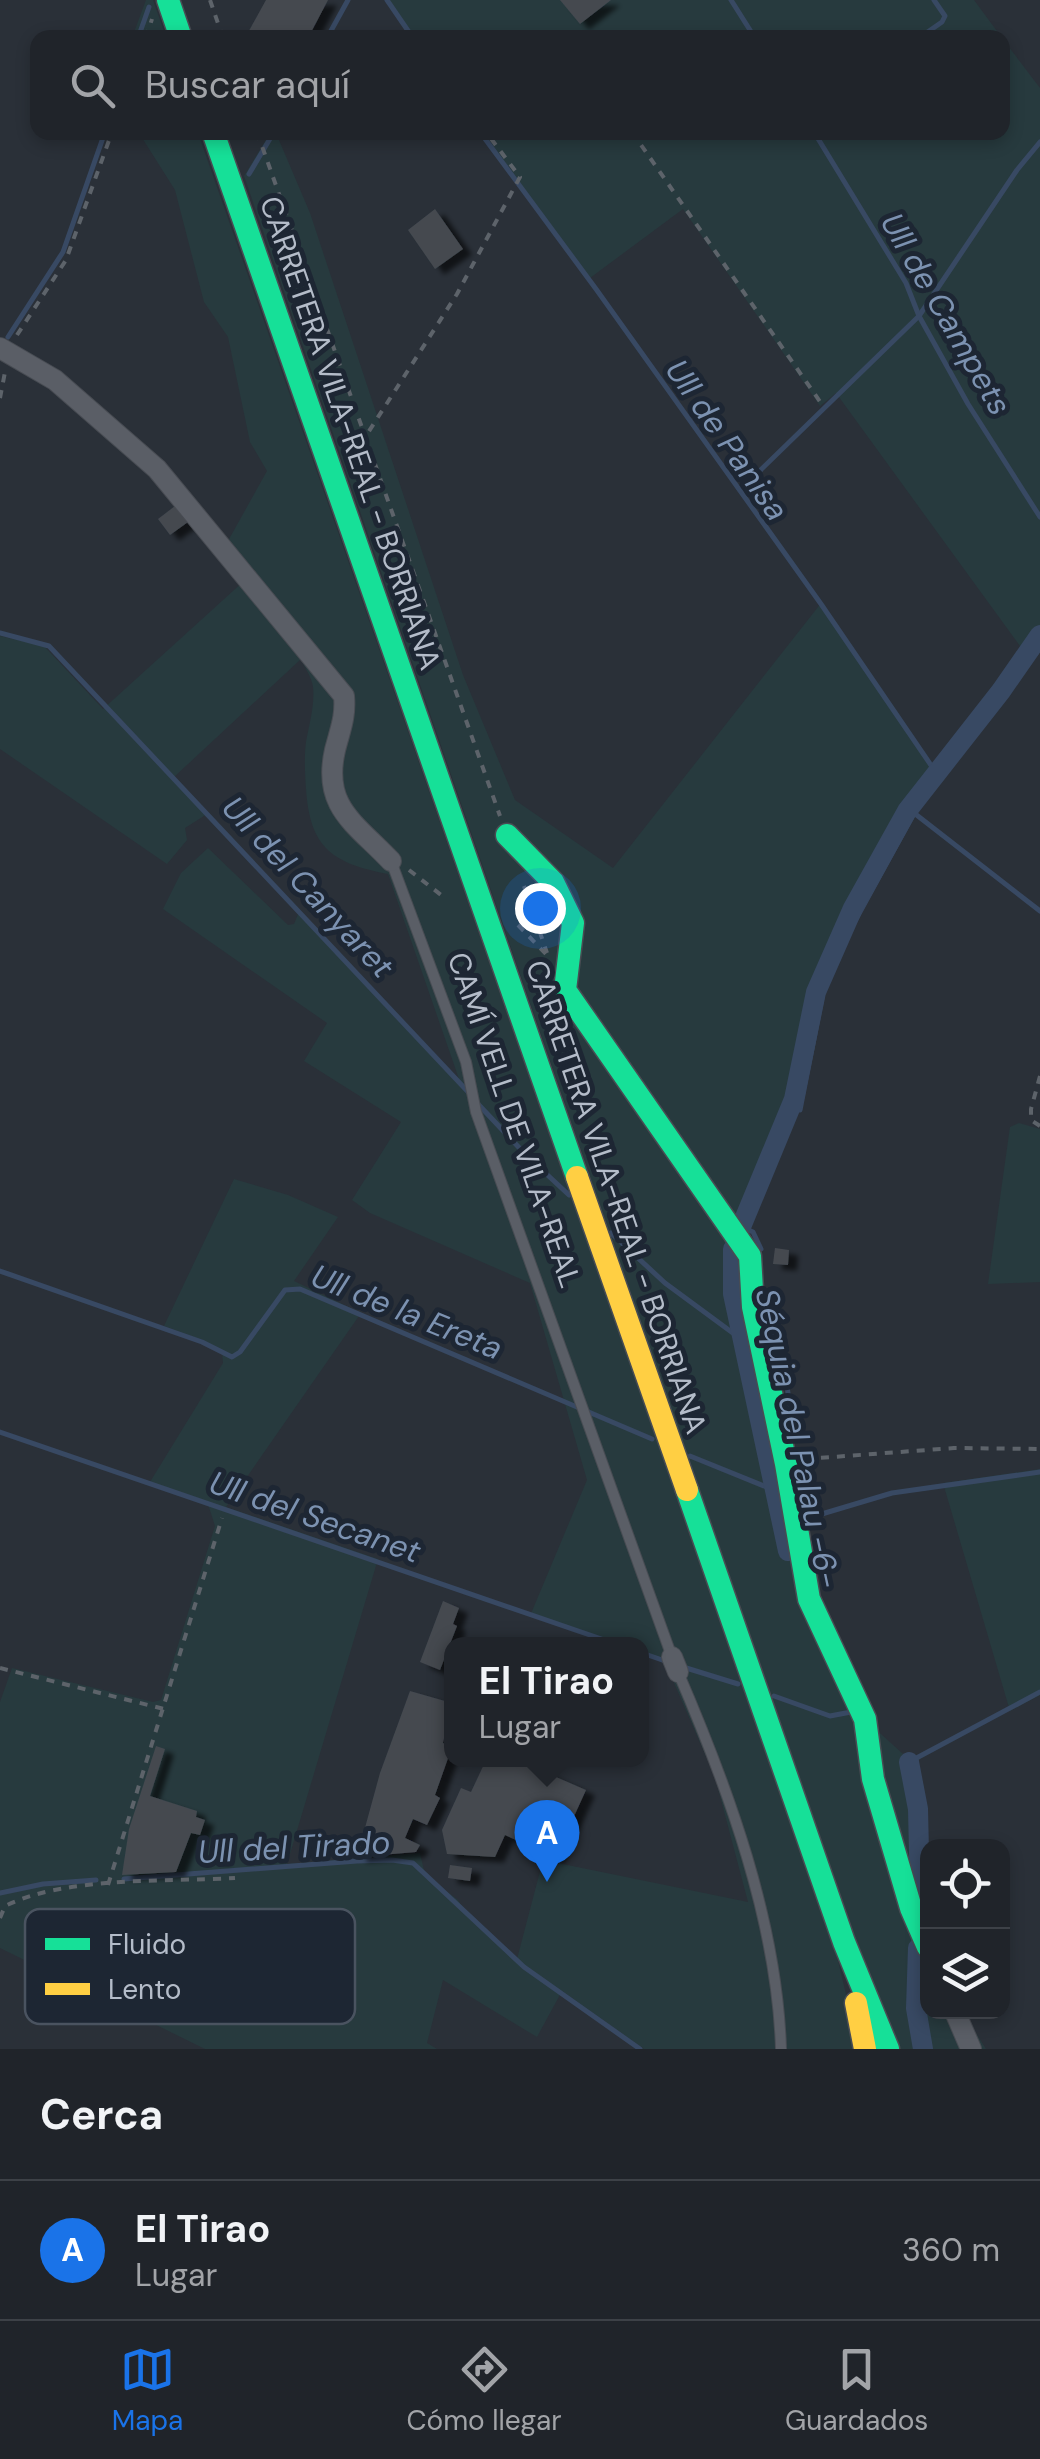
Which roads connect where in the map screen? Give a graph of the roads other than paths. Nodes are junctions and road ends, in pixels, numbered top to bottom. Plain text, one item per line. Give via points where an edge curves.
1 (168, 0) edge
2 (178, 30) edge
3 (216, 140) edge
4 (4, 351) edge
5 (507, 835) dead end
6 (391, 861) joint
7 (921, 1929) edge
8 (844, 1942) junction
9 (958, 2019) edge
10 (781, 2049) edge
11 (864, 2049) edge
12 (888, 2049) edge
13 (970, 2049) edge

1 - 2 main road
3 - 8 main road, CARRETERA VILA-REAL - BORRIANA
4 - 6 street, CAMÍ VELL DE VILA-REAL via 54,380 158,469 344,696 346,718 331,778 335,802
5 - 7 main road via 553,882 573,923 565,990 750,1256 753,1307 809,1599 865,1719 873,1778
6 - 10 lane, CAMÍ VELL DE VILA-REAL via 584,1413 720,1772 749,1864
8 - 11 main road, CARRETERA VILA-REAL - BORRIANA
8 - 12 main road, CARRETERA VILA-REAL - BORRIANA
9 - 13 street

